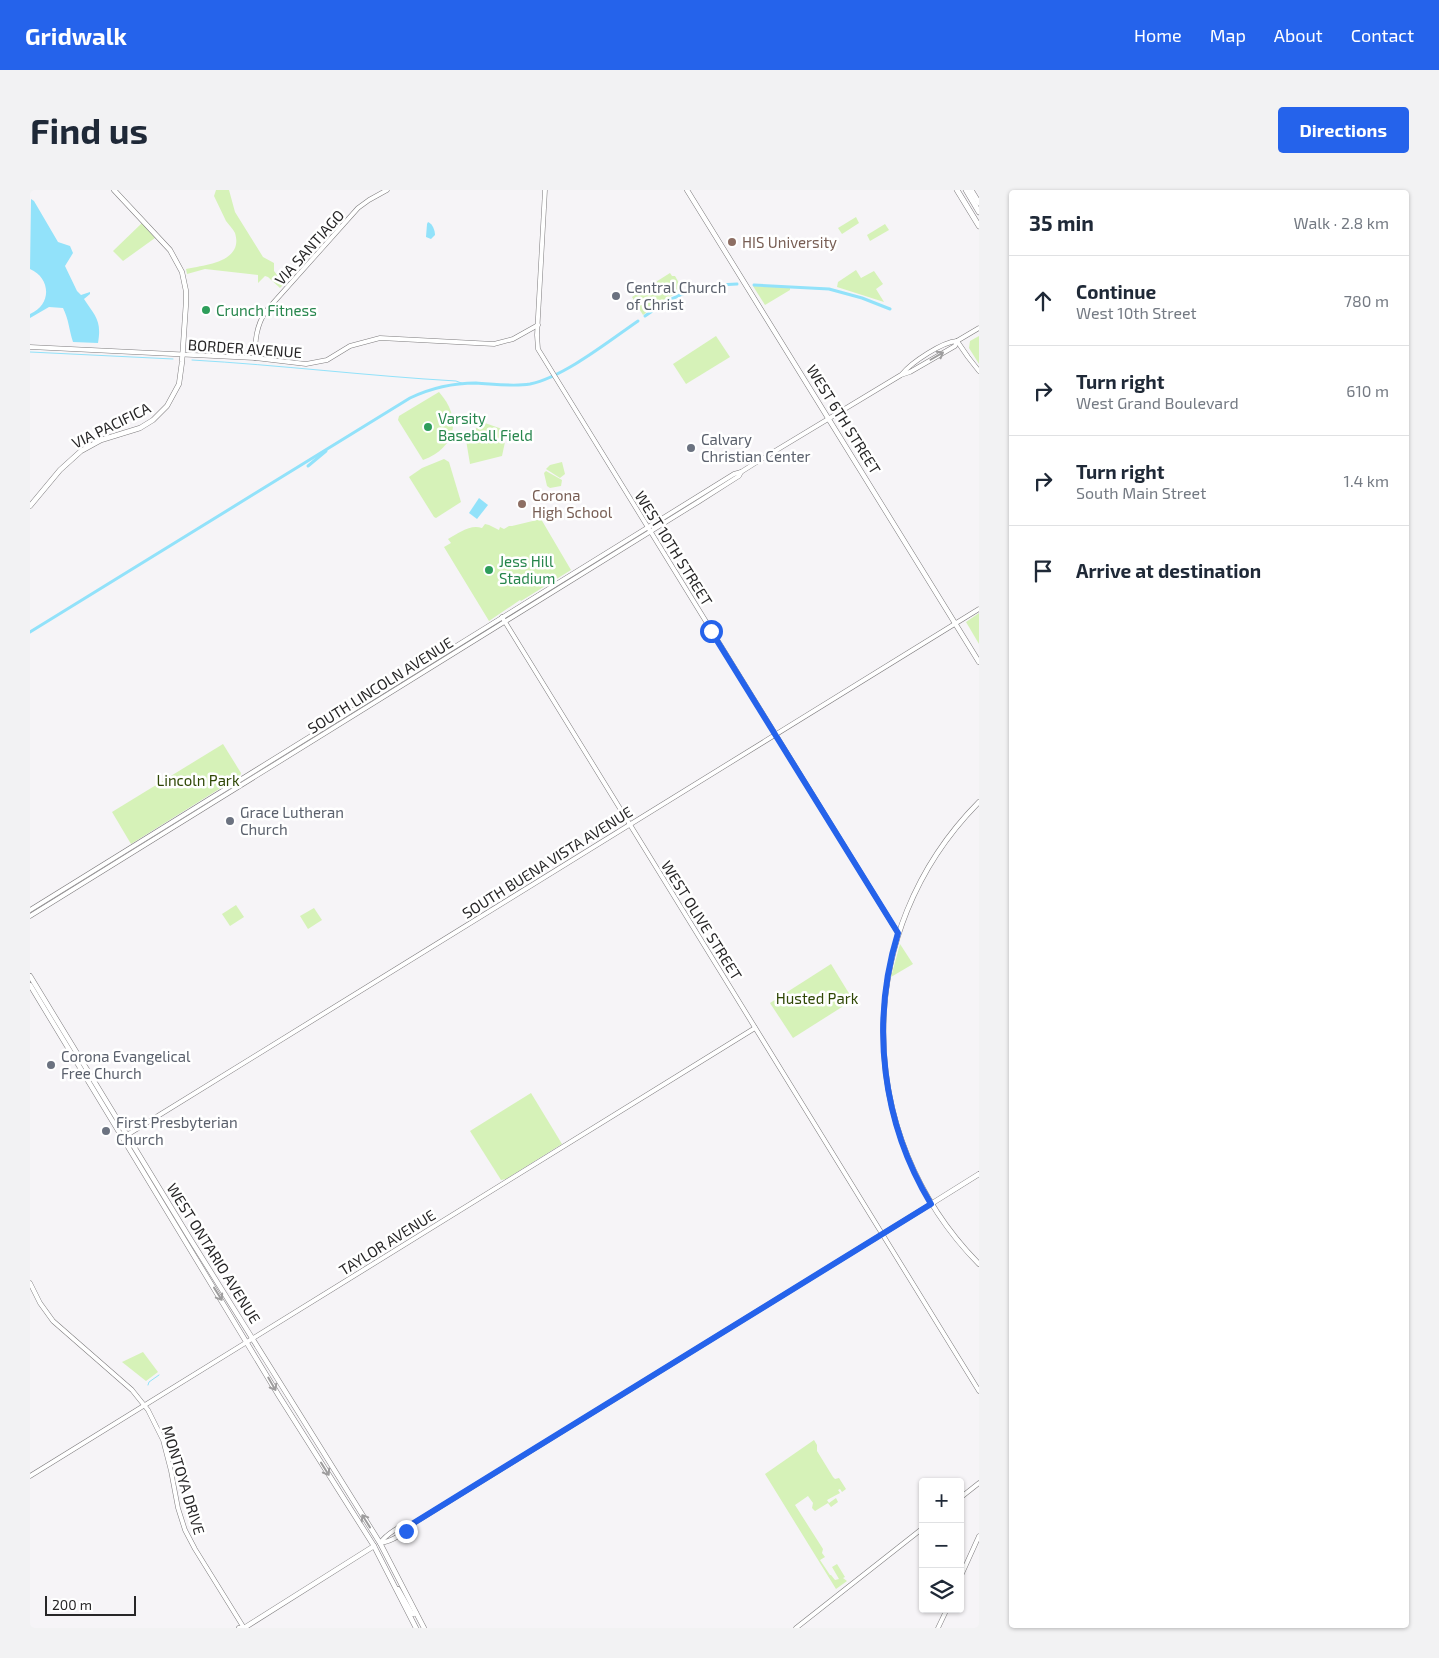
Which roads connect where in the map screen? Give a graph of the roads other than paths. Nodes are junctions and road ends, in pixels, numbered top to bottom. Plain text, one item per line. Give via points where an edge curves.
1 (114, 190) edge
2 (387, 190) edge
3 (545, 190) edge
4 (687, 190) edge
5 (957, 190) edge
6 (966, 190) edge
7 (971, 190) edge
8 (979, 203) edge
9 (979, 212) edge
10 (979, 226) edge
11 (538, 324) junction
12 (979, 328) edge
13 (957, 341) junction
14 (30, 347) edge
15 (183, 355) junction
16 (255, 358) junction
17 (979, 371) edge
18 (829, 418) junction
19 (30, 506) edge
20 (649, 530) junction
21 (979, 609) edge
22 (503, 619) junction
23 (955, 623) junction
24 (979, 662) edge
25 (775, 734) junction
26 (979, 802) edge
27 (630, 824) junction
28 (30, 910) edge
29 (30, 916) edge
30 (898, 933) junction
31 (30, 976) edge
32 (30, 985) edge
33 (755, 1028) junction
34 (127, 1135) junction
35 (979, 1174) edge
36 (931, 1204) junction
37 (882, 1234) junction
38 (979, 1264) edge
39 (30, 1283) edge
40 (252, 1339) junction
41 (247, 1342) junction
42 (979, 1390) edge
43 (145, 1405) junction
44 (30, 1476) edge
45 (979, 1483) edge
46 (964, 1495) edge
47 (919, 1531) edge
48 (979, 1536) edge
49 (380, 1543) junction
50 (374, 1546) junction
51 (964, 1569) edge
52 (392, 1582) junction
53 (416, 1613) junction
54 (945, 1613) edge
55 (239, 1628) edge
56 (244, 1628) edge
57 (416, 1628) edge
58 (424, 1628) edge
59 (796, 1628) edge
60 (938, 1628) edge

1 - 15 main road, VIA PACIFICA via 179,264 186,290
2 - 16 street, VIA SANTIAGO via 358,208 266,311 258,327
3 - 11 street, WEST 10TH STREET
4 - 18 main road, WEST 6TH STREET
5 - 10 highway
6 - 9 highway
7 - 8 highway
11 - 16 street, BORDER AVENUE via 513,339 494,344 380,338 358,343 317,363
11 - 20 street, WEST 10TH STREET via 538,349
12 - 13 street, SOUTH LINCOLN AVENUE
13 - 17 street
13 - 18 street, SOUTH LINCOLN AVENUE via 941,346 901,375
14 - 15 street, BORDER AVENUE
15 - 16 street, BORDER AVENUE
15 - 19 main road, VIA PACIFICA via 178,389 162,413 140,428 106,438 81,451
18 - 20 street, SOUTH LINCOLN AVENUE
18 - 23 main road, WEST 6TH STREET
20 - 22 street, SOUTH LINCOLN AVENUE
20 - 25 street, WEST 10TH STREET
21 - 23 street, SOUTH BUENA VISTA AVENUE
22 - 27 street, WEST OLIVE STREET
22 - 28 street, SOUTH LINCOLN AVENUE
22 - 29 street, SOUTH LINCOLN AVENUE
23 - 24 main road, WEST 6TH STREET
23 - 25 street, SOUTH BUENA VISTA AVENUE
25 - 27 street, SOUTH BUENA VISTA AVENUE
25 - 30 street, WEST 10TH STREET
26 - 30 main road via 956,827 930,864
27 - 33 street, WEST OLIVE STREET
27 - 34 street, SOUTH BUENA VISTA AVENUE
30 - 36 main road via 884,1003 886,1076 902,1144
31 - 34 main road, WEST ONTARIO AVENUE
32 -> 41 main road, WEST ONTARIO AVENUE
33 - 37 street, WEST OLIVE STREET
33 - 40 street, TAYLOR AVENUE
34 - 40 main road, WEST ONTARIO AVENUE
35 - 36 main road
36 - 37 street
36 - 38 main road
37 - 42 street, WEST OLIVE STREET
37 - 49 street
39 - 43 street, MONTOYA DRIVE via 53,1321
40 - 41 street, TAYLOR AVENUE
49 -> 40 main road, WEST ONTARIO AVENUE
41 - 43 street, TAYLOR AVENUE
41 -> 50 main road, WEST ONTARIO AVENUE
43 - 44 street, TAYLOR AVENUE
43 - 56 street, MONTOYA DRIVE via 163,1440 184,1530
45 - 46 street
47 - 59 street
48 - 51 street
49 - 50 main road
49 - 53 main road, WEST ONTARIO AVENUE
50 - 52 main road, WEST ONTARIO AVENUE
50 - 56 main road
52 - 53 main road via 411,1612
52 - 57 main road
53 - 58 main road
54 - 60 street
55 - 56 main road

